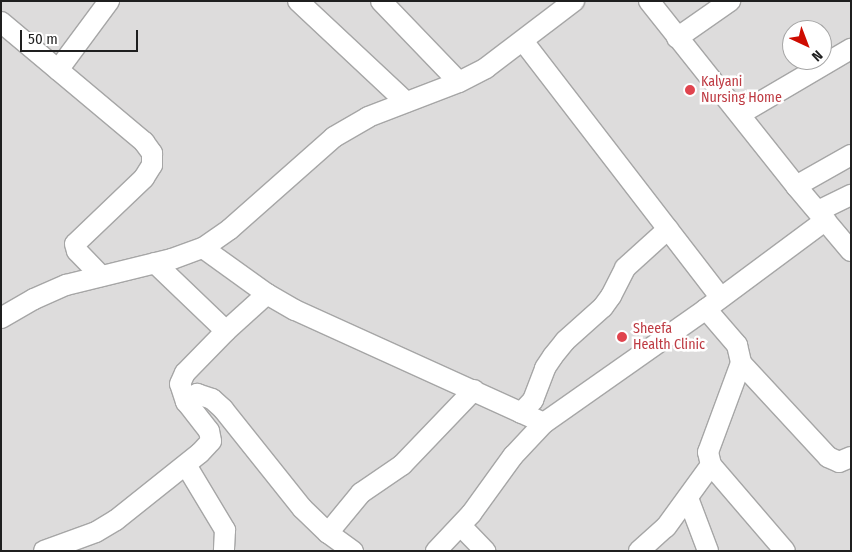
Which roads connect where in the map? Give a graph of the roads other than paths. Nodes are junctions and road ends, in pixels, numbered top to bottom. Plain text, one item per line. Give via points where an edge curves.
1 (109, 1) edge
2 (298, 1) edge
3 (381, 1) edge
4 (574, 1) edge
5 (649, 1) edge
6 (730, 1) edge
7 (1, 22) edge
8 (677, 38) junction
9 (523, 41) junction
10 (851, 49) edge
11 (58, 70) junction
12 (459, 82) junction
13 (406, 102) junction
14 (740, 114) junction
15 (851, 154) edge
16 (796, 186) junction
17 (851, 195) edge
18 (822, 216) junction
19 (668, 230) junction
20 (202, 248) junction
21 (851, 251) edge
22 (155, 263) junction
23 (101, 276) junction
24 (267, 294) junction
25 (713, 304) junction
26 (1, 318) edge
27 (226, 331) junction
28 (741, 363) junction
29 (474, 390) junction
30 (186, 402) junction
31 (521, 413) junction
32 (544, 423) junction
33 (851, 457) edge
34 (186, 465) junction
35 (711, 466) junction
36 (688, 498) junction
37 (460, 526) junction
38 (328, 533) junction
39 (44, 551) edge
40 (224, 551) edge
41 (353, 551) edge
42 (436, 551) edge
43 (485, 551) edge
44 (639, 551) edge
45 (708, 551) edge
46 (785, 551) edge

1 - 11 street
2 - 13 street
3 - 12 street
4 - 9 street
5 - 8 street
6 - 8 street
7 - 11 street
8 - 14 street
9 - 12 street via 486,68
9 - 19 street
10 - 14 street
11 - 23 street via 144,142 152,153 152,165 144,178 75,244 77,251
12 - 13 street
13 - 20 street via 368,117 334,137 230,229
14 - 16 street
15 - 16 street
16 - 18 street
17 - 18 street
18 - 21 street
18 - 25 street
19 - 25 street
19 - 31 street via 631,262 603,307 565,341 545,368 533,400
20 - 22 street
20 - 24 street
22 - 23 street
22 - 27 street
23 - 26 street via 66,285
24 - 27 street
24 - 29 street via 328,326
25 - 28 street via 736,345
25 - 32 street
27 - 30 street via 185,373 180,384
28 - 33 street via 828,457 839,462
28 - 35 street via 708,452
29 - 31 street
29 - 38 street via 402,465 361,493
30 - 34 street via 209,431 211,442
30 - 38 street via 197,394 212,399 282,486
31 - 32 street
32 - 37 street via 513,456
34 - 39 street via 116,520 96,532
34 - 40 street via 224,530
35 - 36 street
35 - 46 street
36 - 44 street via 666,527
36 - 45 street
37 - 42 street
37 - 43 street
38 - 41 street

